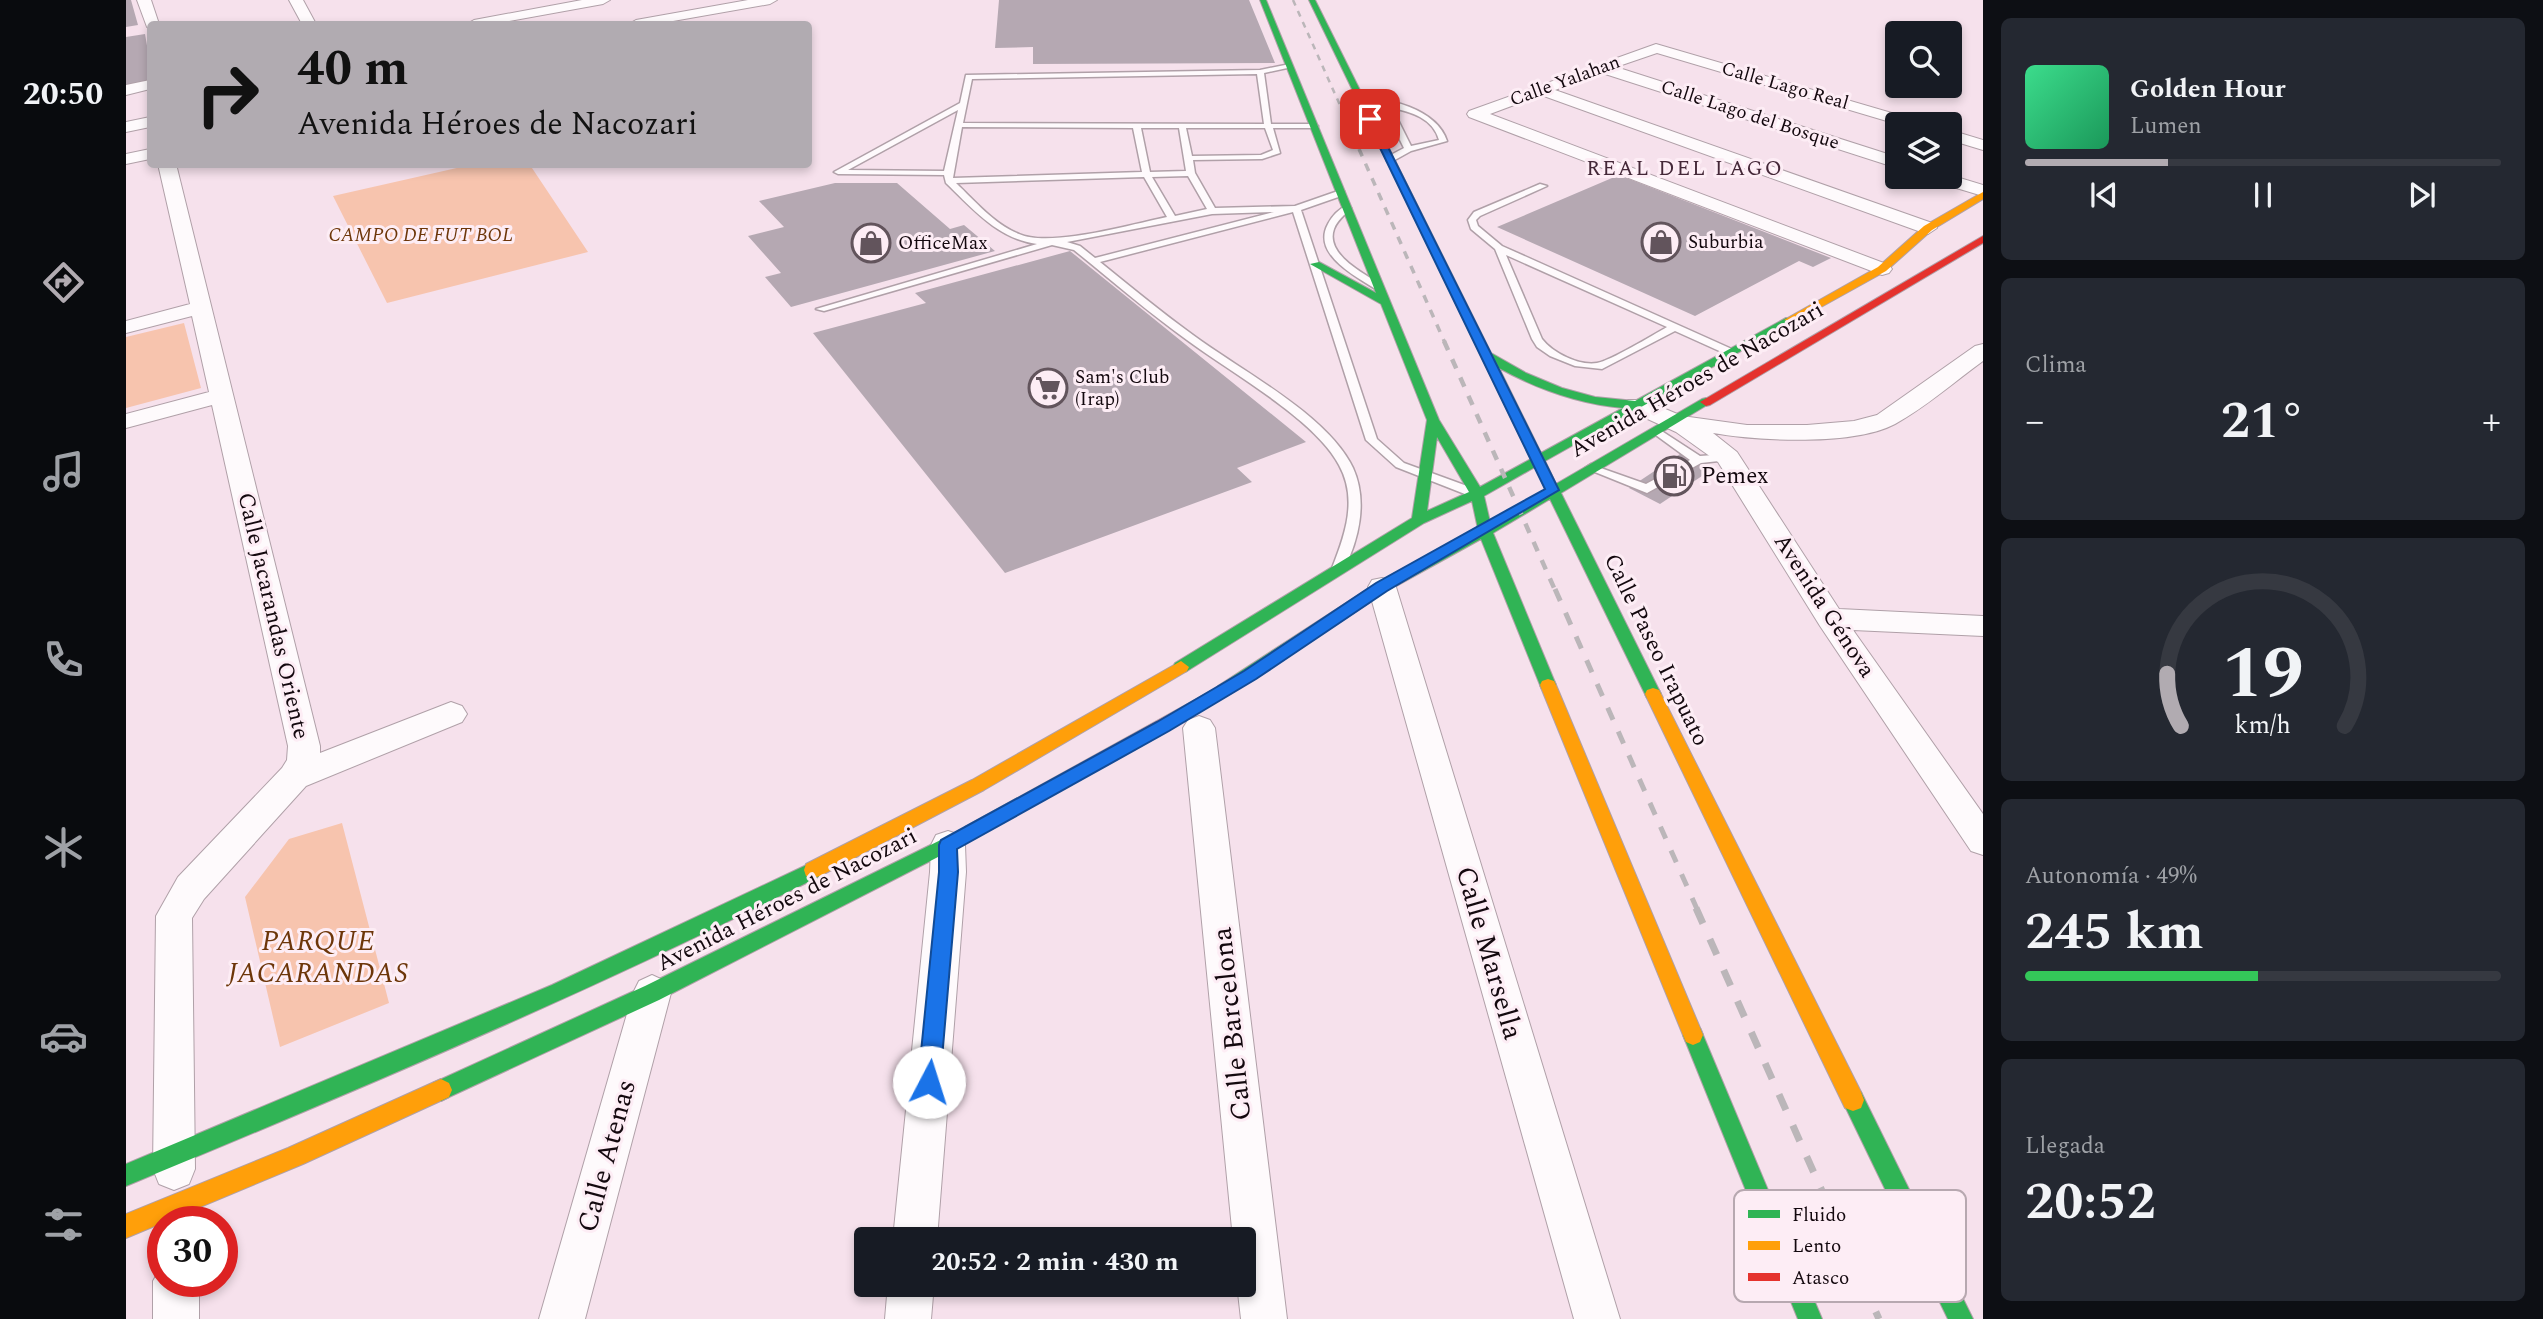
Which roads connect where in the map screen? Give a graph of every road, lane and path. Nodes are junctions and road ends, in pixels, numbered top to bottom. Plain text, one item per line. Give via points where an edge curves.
1 (144, 0) edge
2 (296, 0) edge
3 (603, 0) edge
4 (770, 0) edge
5 (1263, 0) edge
6 (1312, 0) edge
7 (499, 18) edge
8 (151, 21) edge
9 (307, 21) edge
10 (645, 21) edge
11 (1656, 48) joint
12 (1290, 66) junction
13 (1602, 68) junction
14 (1260, 72) junction
15 (147, 86) edge
16 (126, 90) edge
17 (1541, 90) junction
18 (1360, 99) junction
19 (964, 104) junction
20 (1387, 106) junction
21 (1885, 116) edge
22 (147, 123) edge
23 (961, 125) junction
24 (1136, 126) junction
25 (1182, 126) junction
26 (1268, 126) junction
27 (126, 127) edge
28 (1314, 127) junction
29 (1962, 139) edge
30 (1983, 145) edge
31 (1408, 149) junction
32 (147, 155) edge
33 (1189, 158) junction
34 (126, 159) edge
35 (1390, 159) junction
36 (1885, 159) edge
37 (168, 168) edge
38 (1191, 173) junction
39 (1146, 174) junction
40 (949, 177) junction
41 (1962, 185) edge
42 (1543, 186) dead end
43 (1983, 193) edge
44 (1344, 200) junction
45 (1296, 209) junction
46 (1212, 211) junction
47 (1173, 219) junction
48 (1928, 228) junction
49 (1983, 239) edge
50 (1054, 242) junction
51 (1499, 248) junction
52 (1094, 261) junction
53 (1315, 264) junction
54 (1882, 270) junction
55 (1382, 295) junction
56 (200, 308) junction
57 (821, 309) dead end
58 (126, 327) edge
59 (1675, 327) junction
60 (1983, 351) edge
61 (1730, 352) junction
62 (1486, 355) junction
63 (221, 396) junction
64 (1636, 405) junction
65 (1433, 420) junction
66 (126, 421) edge
67 (1667, 426) junction
68 (1728, 457) junction
69 (1538, 459) junction
70 (1698, 460) junction
71 (1591, 468) junction
72 (1425, 476) junction
73 (1552, 490) junction
74 (1477, 494) junction
75 (1419, 520) junction
76 (1485, 531) junction
77 (1337, 569) junction
78 (1382, 587) junction
79 (1325, 597) dead end
80 (1830, 619) junction
81 (1983, 626) edge
82 (1278, 636) dead end
83 (1250, 675) junction
84 (451, 714) dead end
85 (1199, 728) dead end
86 (293, 777) junction
87 (1983, 841) edge
88 (948, 845) junction
89 (652, 993) junction
90 (174, 1154) junction
91 (126, 1175) edge
92 (1757, 1190) edge
93 (1897, 1190) edge
94 (175, 1206) edge
95 (192, 1206) edge
96 (147, 1221) edge
97 (126, 1226) edge
98 (916, 1227) edge
99 (176, 1297) edge
100 (910, 1297) edge
101 (1803, 1302) edge
102 (1953, 1302) edge
103 (176, 1319) edge
104 (562, 1319) edge
105 (908, 1319) edge
106 (1264, 1319) edge
107 (1597, 1319) edge
108 (1810, 1319) edge
109 (1961, 1319) edge

1 - 8 street
2 - 9 street
3 - 7 street
4 - 10 street via 675,11
5 - 12 main road
6 - 18 main road, Calle Paseo Irapuato
11 - 13 street, Calle Yalahan
11 - 21 street, Calle Lago Real
12 - 14 lane
12 - 28 main road
13 - 17 street, Calle Yalahan
13 - 36 street, Calle Lago del Bosque
14 - 19 lane via 977,75 967,80
14 - 26 lane
15 - 16 street
17 - 48 street
17 - 54 street, Calle Yalahan via 1475,114
18 - 20 lane
18 - 35 main road, Calle Paseo Irapuato
19 - 23 lane
19 - 40 lane via 838,172
20 - 31 lane
20 - 31 lane via 1428,116 1443,135 1443,141
22 - 27 street
23 - 24 lane
23 - 40 lane
24 - 25 lane
24 - 39 lane
25 - 26 lane
25 - 33 lane
26 - 28 lane
26 - 33 lane via 1276,151 1272,155
28 - 44 main road
29 - 30 street
31 - 35 lane
32 - 34 street
33 - 38 lane
35 - 62 main road, Calle Paseo Irapuato
37 - 56 street, Calle Jacarandas Oriente
38 - 39 lane
38 - 46 lane
39 - 40 lane
39 - 47 lane
40 - 50 lane via 1012,234
41 - 43 street
42 - 51 lane via 1472,220
43 - 48 main road, Avenida Héroes de Nacozari
44 - 45 lane
44 - 55 main road
44 - 55 lane via 1326,235 1330,250
45 - 46 lane
45 - 52 lane
45 - 53 lane
46 - 47 lane
47 - 50 lane
48 - 54 main road, Avenida Héroes de Nacozari
49 - 67 main road, Avenida Héroes de Nacozari
50 - 52 lane via 1077,248
50 - 57 lane
51 - 59 lane
51 - 59 lane via 1539,344 1579,365 1602,366
52 - 77 lane via 1190,338 1310,424 1346,463 1357,510
53 - 55 main road
53 - 72 lane via 1372,440 1400,465
54 - 61 main road, Avenida Héroes de Nacozari
55 - 65 main road
56 - 58 street
56 - 63 street, Calle Jacarandas Oriente
59 - 61 lane
60 - 67 street via 1885,419 1854,428 1747,432
61 - 64 main road, Avenida Héroes de Nacozari
62 - 64 main road via 1553,392
62 - 69 main road, Calle Paseo Irapuato
63 - 66 street
63 - 86 street, Calle Jacarandas Oriente via 304,746 303,760
64 - 67 street, Avenida Génova
64 - 69 main road, Avenida Héroes de Nacozari
65 - 72 main road
65 - 74 main road
67 - 68 street, Avenida Génova via 1707,439
67 - 70 lane
67 - 71 main road, Avenida Héroes de Nacozari
68 - 70 lane
68 - 80 street, Avenida Génova
69 - 73 main road, Calle Paseo Irapuato
69 - 74 main road, Avenida Héroes de Nacozari
70 - 71 lane via 1647,489
71 - 73 main road, Avenida Héroes de Nacozari
72 - 74 lane
72 - 75 main road
73 - 76 main road, Avenida Héroes de Nacozari
73 - 93 main road, Calle Paseo Irapuato
74 - 75 main road, Avenida Héroes de Nacozari
74 - 76 main road
75 - 77 main road, Avenida Héroes de Nacozari
76 - 78 main road, Avenida Héroes de Nacozari
76 - 92 main road
77 - 79 main road
77 - 90 main road, Avenida Héroes de Nacozari via 1129,699 978,785 796,879 413,1055
78 - 83 main road, Avenida Héroes de Nacozari
78 - 107 street, Calle Marsella
80 - 81 street
80 - 87 street, Avenida Génova
82 - 83 main road
83 - 88 main road, Avenida Héroes de Nacozari
84 - 86 street
85 - 106 street, Calle Barcelona
86 - 90 street, Calle Jacarandas Oriente via 191,888 174,916
88 - 89 main road, Avenida Héroes de Nacozari
88 - 98 street
89 - 95 main road, Avenida Héroes de Nacozari
89 - 104 street, Calle Atenas
90 - 91 main road, Avenida Héroes de Nacozari
90 - 94 street, Calle Jacarandas Oriente
96 - 97 main road, Avenida Héroes de Nacozari
99 - 103 street
100 - 105 street
101 - 108 main road
102 - 109 main road, Calle Paseo Irapuato

